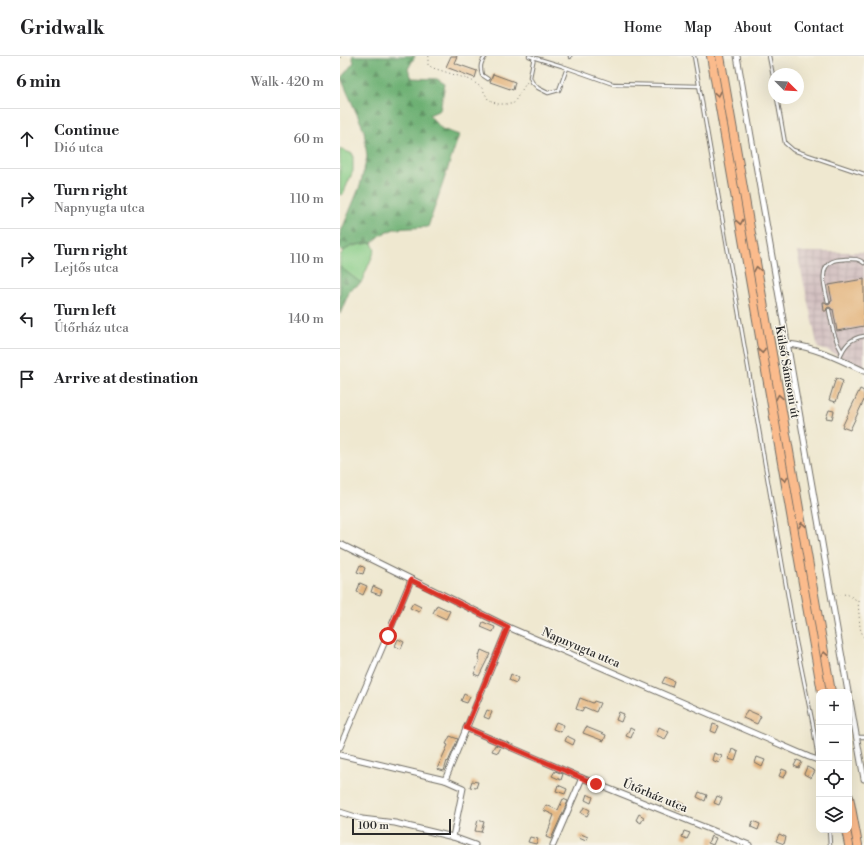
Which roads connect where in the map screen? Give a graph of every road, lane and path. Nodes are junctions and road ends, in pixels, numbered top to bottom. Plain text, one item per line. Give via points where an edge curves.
1 (429, 56) edge
2 (486, 56) edge
3 (529, 56) edge
4 (694, 56) edge
5 (711, 56) edge
6 (720, 56) edge
7 (737, 56) edge
8 (770, 56) edge
9 (534, 58) junction
10 (567, 68) junction
11 (772, 68) edge
12 (530, 77) junction
13 (488, 79) dead end
14 (700, 86) junction
15 (778, 104) edge
16 (864, 174) edge
17 (864, 264) edge
18 (828, 302) dead end
19 (829, 310) dead end
20 (864, 336) edge
21 (788, 344) junction
22 (842, 352) junction
23 (839, 359) junction
24 (864, 371) edge
25 (340, 544) edge
26 (411, 580) junction
27 (832, 595) junction
28 (508, 627) junction
29 (864, 638) edge
30 (821, 689) edge
31 (830, 689) edge
32 (848, 689) edge
33 (852, 713) edge
34 (466, 728) junction
35 (856, 737) junction
36 (864, 737) edge
37 (340, 747) edge
38 (340, 755) edge
39 (817, 761) edge
40 (819, 761) edge
41 (582, 778) junction
42 (864, 779) edge
43 (445, 780) junction
44 (340, 812) edge
45 (852, 813) edge
46 (828, 833) edge
47 (846, 833) edge
48 (453, 837) junction
49 (475, 845) edge
50 (553, 845) edge
51 (749, 845) edge
52 (830, 845) edge
53 (848, 845) edge
54 (858, 845) edge

1 - 12 path via 428,65 471,80 482,88 488,99 497,104 513,104
2 - 13 lane via 480,66 482,75
3 - 9 lane
4 - 14 lane
5 -> 30 main road, Külső Sámsoni út
31 -> 6 main road, Külső Sámsoni út
7 - 21 street
8 - 11 lane
9 - 10 lane
9 - 12 lane
10 - 12 lane via 559,90 548,93 538,88
10 - 14 lane via 613,84
14 - 40 lane
15 - 16 lane via 785,143 789,147
17 - 18 lane via 855,258 835,260 828,264 824,271
19 - 22 lane via 837,344
20 - 22 lane via 857,337
21 - 23 street via 801,345
21 - 27 street
22 - 23 lane
23 - 24 street
25 - 26 street, Napnyugta utca
26 - 28 street, Napnyugta utca
26 - 37 street
27 - 29 path via 847,594 858,601 860,628
27 - 32 street
28 - 34 street
28 - 39 street, Napnyugta utca
33 - 35 street
34 - 41 street, Útőrház utca
34 - 43 street
35 - 36 lane
35 - 42 street
38 - 43 street
41 - 50 street
41 - 51 street, Útőrház utca
43 - 48 street via 463,788
44 - 48 street via 362,819 395,823
45 - 54 main road
46 - 52 lane
47 - 53 main road
48 - 49 street

